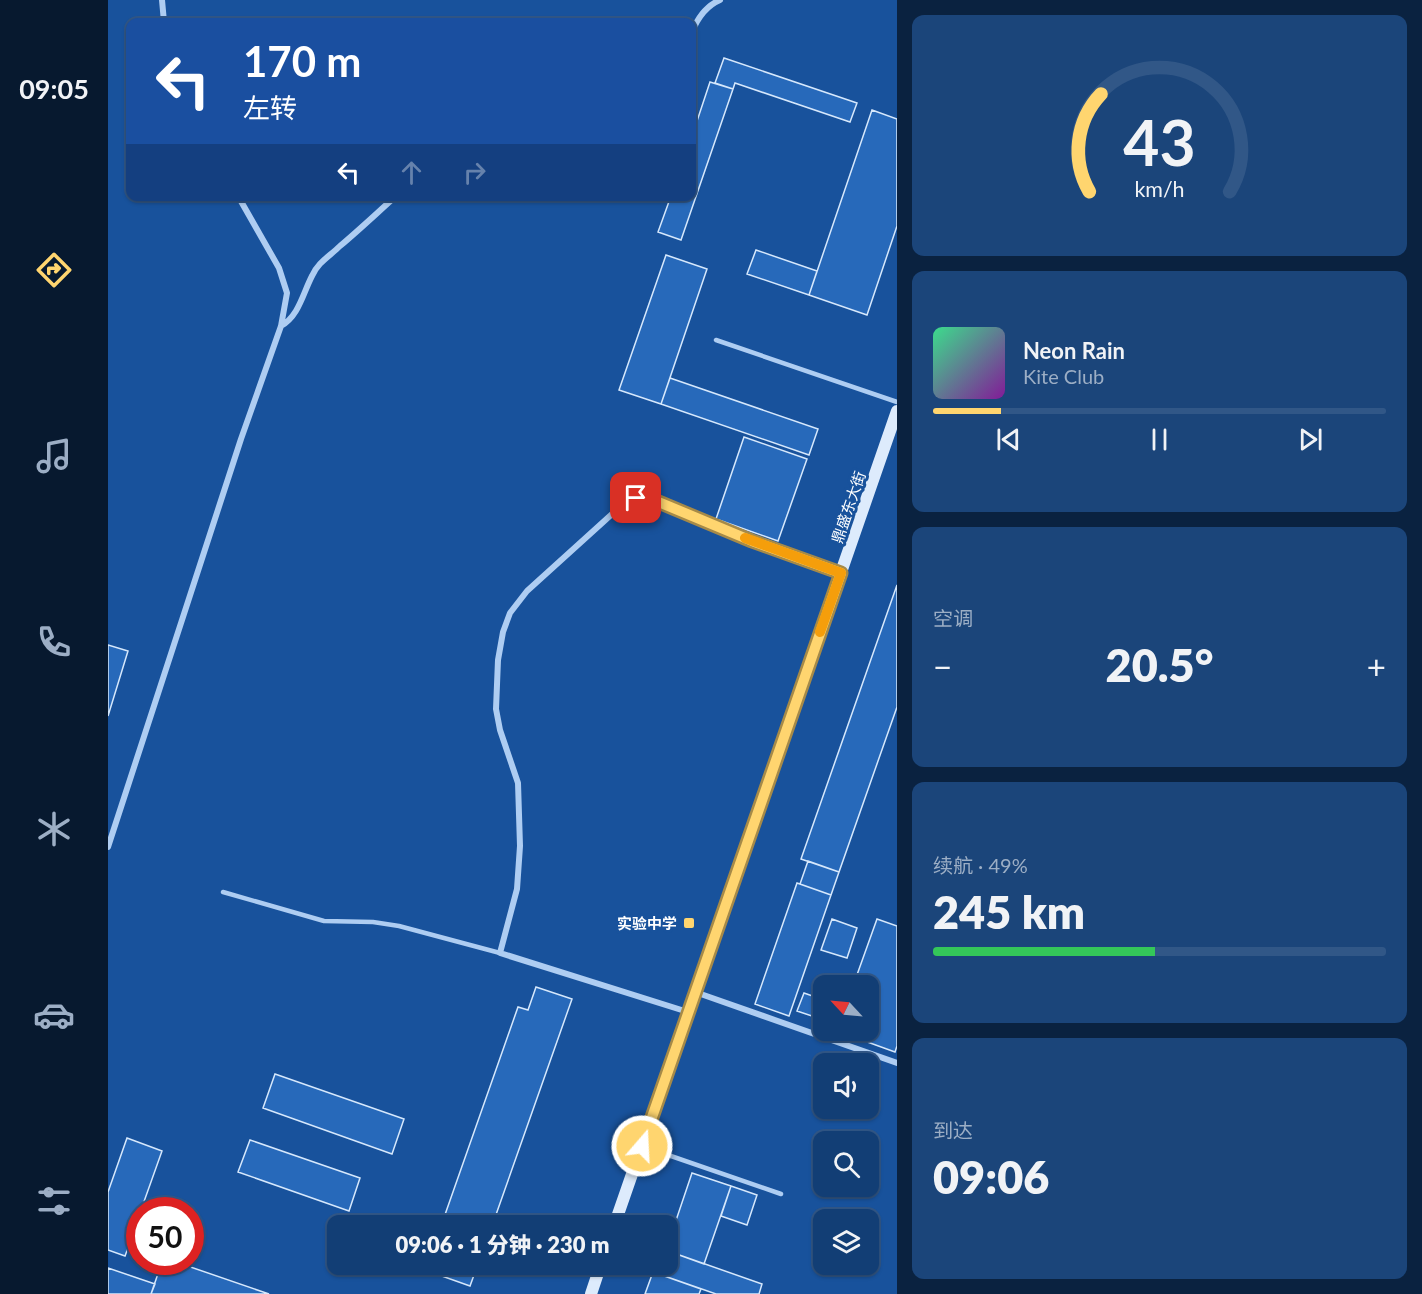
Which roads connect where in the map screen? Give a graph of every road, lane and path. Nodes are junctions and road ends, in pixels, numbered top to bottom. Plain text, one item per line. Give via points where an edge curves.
1 (162, 0) edge
2 (720, 0) edge
3 (164, 18) edge
4 (696, 24) edge
5 (241, 201) edge
6 (390, 201) edge
7 (281, 326) junction
8 (716, 340) dead end
9 (897, 402) edge
10 (897, 411) edge
11 (841, 573) junction
12 (108, 847) edge
13 (223, 892) dead end
14 (500, 953) junction
15 (695, 992) junction
16 (688, 1012) junction
17 (897, 1063) edge
18 (642, 1146) junction
19 (781, 1194) dead end
20 (618, 1215) edge
21 (597, 1275) edge
22 (591, 1294) edge

1 - 3 street
2 - 4 street via 712,3
5 - 7 street via 279,268 287,293
6 - 7 street via 320,263 299,306
7 - 12 street
8 - 9 lane
10 - 11 main road, 鼎盛东大街
11 - 14 street via 642,497 622,505 527,591 510,613 498,660 496,709 518,783 520,846 517,889
11 - 15 main road, 鼎盛东大街
13 - 14 lane via 324,921 399,926
14 - 16 street
15 - 16 main road, 鼎盛东大街
15 - 17 street
16 - 18 main road, 鼎盛东大街
18 - 19 lane
18 - 20 main road, 鼎盛东大街
21 - 22 main road

